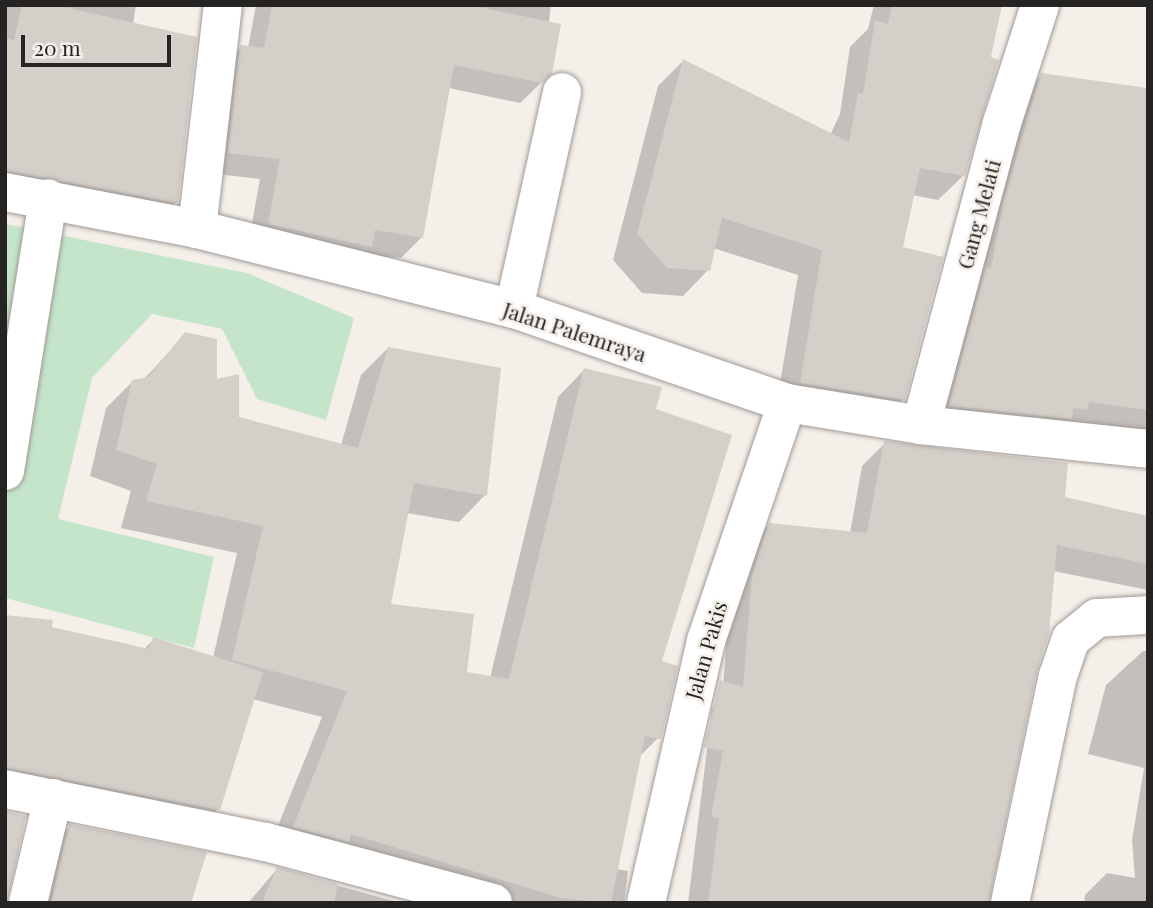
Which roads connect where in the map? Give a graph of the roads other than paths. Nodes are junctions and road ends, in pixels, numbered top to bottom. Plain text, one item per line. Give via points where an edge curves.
1 (223, 5) edge
2 (1040, 5) edge
3 (562, 92) dead end
4 (5, 192) edge
5 (48, 198) junction
6 (197, 229) junction
7 (514, 309) junction
8 (787, 403) junction
9 (921, 425) junction
10 (1148, 449) edge
11 (5, 471) edge
12 (1148, 615) edge
13 (5, 789) edge
14 (53, 798) junction
15 (28, 903) edge
16 (493, 903) edge
17 (646, 903) edge
18 (1010, 903) edge

1 - 6 street
2 - 9 street, Gang Melati via 1002,123
3 - 7 street
4 - 5 street, Jalan Palemraya
5 - 6 street, Jalan Palemraya
5 - 11 street
6 - 7 street, Jalan Palemraya
7 - 8 street, Jalan Palemraya
8 - 9 street, Jalan Palemraya
8 - 17 street, Jalan Pakis via 706,641
9 - 10 street, Jalan Palemraya
12 - 18 street via 1097,618 1071,639 1058,676
13 - 14 street
14 - 15 street
14 - 16 street via 266,842

